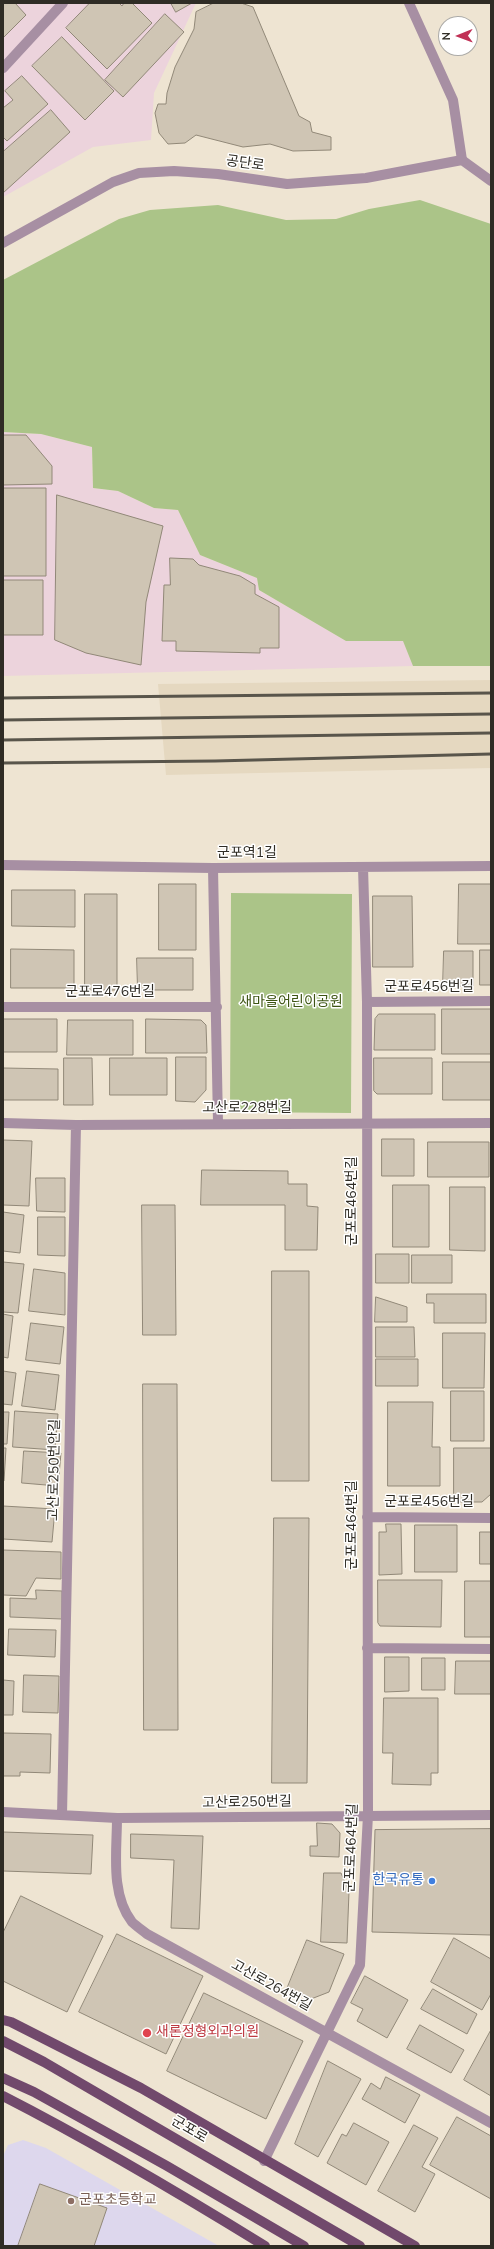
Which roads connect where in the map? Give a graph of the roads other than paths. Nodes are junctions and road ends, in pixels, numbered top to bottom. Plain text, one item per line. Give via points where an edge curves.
1 (63, 3) edge
2 (409, 3) edge
3 (3, 68) edge
4 (462, 160) junction
5 (491, 181) edge
6 (3, 243) edge
7 (3, 865) edge
8 (491, 866) edge
9 (363, 867) junction
10 (213, 868) junction
11 (491, 1001) edge
12 (366, 1002) junction
13 (217, 1007) junction
14 (3, 1008) edge
15 (3, 1123) edge
16 (218, 1123) junction
17 (367, 1123) junction
18 (491, 1123) edge
19 (76, 1125) junction
20 (367, 1517) junction
21 (491, 1518) edge
22 (367, 1648) junction
23 (491, 1649) edge
24 (3, 1812) edge
25 (62, 1815) junction
26 (368, 1815) junction
27 (491, 1815) edge
28 (117, 1818) junction
29 (3, 2020) edge
30 (328, 2034) junction
31 (3, 2041) edge
32 (3, 2078) edge
33 (3, 2096) edge
34 (491, 2123) edge
35 (264, 2161) junction
36 (265, 2246) edge
37 (304, 2246) edge
38 (360, 2246) edge
39 (415, 2246) edge

1 - 3 street
2 - 4 street via 453,100
4 - 5 street
4 - 6 street, 공단로 via 366,178 287,184 181,171 139,173 113,182
7 - 10 street, 군포역1길
8 - 9 street, 군포역1길
9 - 10 street, 군포역1길
9 - 12 street, 군포로464번길
10 - 13 street
11 - 12 street, 군포로456번길
12 - 17 street, 군포로464번길
13 - 14 street, 군포로476번길
13 - 16 street
15 - 19 street, 고산로228번길
16 - 17 street, 고산로228번길
16 - 19 street, 고산로228번길
17 - 18 street, 고산로228번길
17 - 20 street, 군포로464번길
19 - 25 street, 고산로250번안길
20 - 21 street, 군포로456번길
20 - 22 street, 군포로464번길
22 - 23 street
22 - 26 street, 군포로464번길
24 - 25 street, 고산로250번길
25 - 28 street, 고산로250번길
26 - 27 street, 고산로250번길
26 - 28 street, 고산로250번길
26 - 30 street, 군포로464번길 via 360,1965
28 - 30 street, 고산로264번길 via 117,1885 132,1922 147,1934
29 - 35 main road via 141,2088
30 - 34 street, 고산로264번길
30 - 35 street, 군포로464번길
31 - 38 main road, 군포로 via 44,2062
32 - 37 main road via 34,2092 167,2166
33 - 36 main road via 136,2169
35 - 39 main road

